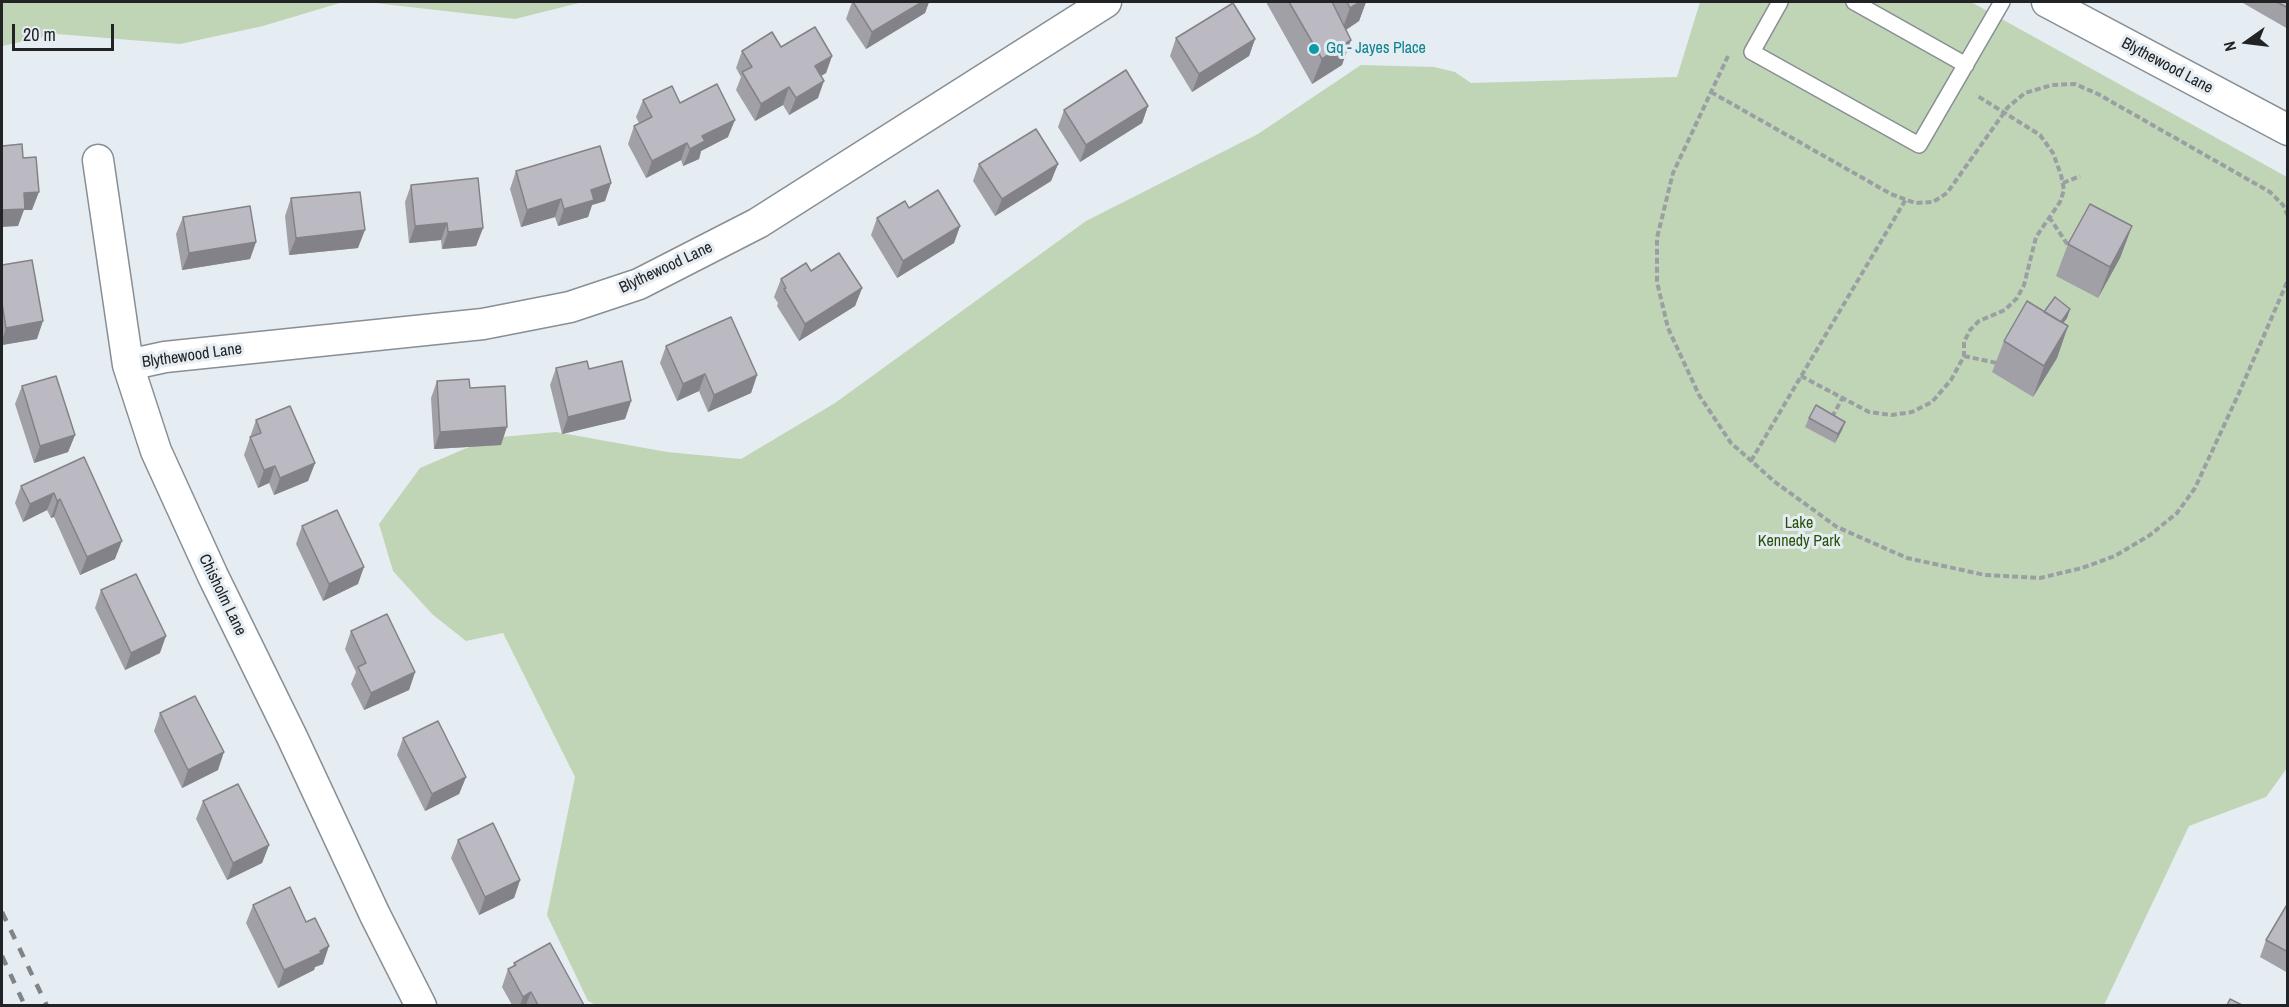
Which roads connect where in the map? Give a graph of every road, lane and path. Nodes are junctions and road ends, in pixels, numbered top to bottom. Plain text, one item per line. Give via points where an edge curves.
1 (1106, 2) edge
2 (1780, 2) edge
3 (1854, 2) edge
4 (2002, 2) edge
5 (2047, 2) edge
6 (1730, 52) dead end
7 (1966, 65) junction
8 (1956, 82) junction
9 (1711, 92) junction
10 (2003, 113) junction
11 (2288, 130) edge
12 (98, 160) dead end
13 (2080, 176) dead end
14 (2063, 183) junction
15 (1906, 199) junction
16 (2288, 216) edge
17 (2049, 217) junction
18 (2071, 248) edge
19 (2288, 280) edge
20 (1964, 356) junction
21 (1997, 363) dead end
22 (128, 365) junction
23 (1802, 376) junction
24 (1842, 397) junction
25 (1828, 423) edge
26 (1751, 461) junction
27 (421, 1005) edge

1 - 22 street, Blythewood Lane via 758,223 639,284 570,307 483,324 165,357
2 - 8 lane via 1752,52 1919,145
3 - 7 lane
4 - 7 lane
5 - 11 street, Blythewood Lane
6 - 9 path
7 - 8 lane
8 - 10 path
9 - 15 path
9 - 26 path via 1673,173 1657,238 1657,282 1668,328 1699,395 1731,443
10 - 14 path via 2040,135 2053,153
10 - 15 path via 1947,193 1933,202
10 - 16 path via 2025,93 2052,85 2075,84 2270,192
12 - 22 street, Chisholm Lane
13 - 14 path
14 - 17 path via 2060,202
15 - 23 path
17 - 18 path
17 - 20 path via 2036,237 2017,298 2005,310 1979,321 1970,330 1964,342
19 - 26 path via 2195,488 2176,513 2150,536 2115,556 2082,568 2040,578 1985,575 1907,558 1837,527
20 - 21 path
20 - 24 path via 1951,380 1932,402 1912,412 1869,412
22 - 27 street, Chisholm Lane via 156,451 213,576
23 - 24 path
23 - 26 path
24 - 25 path

